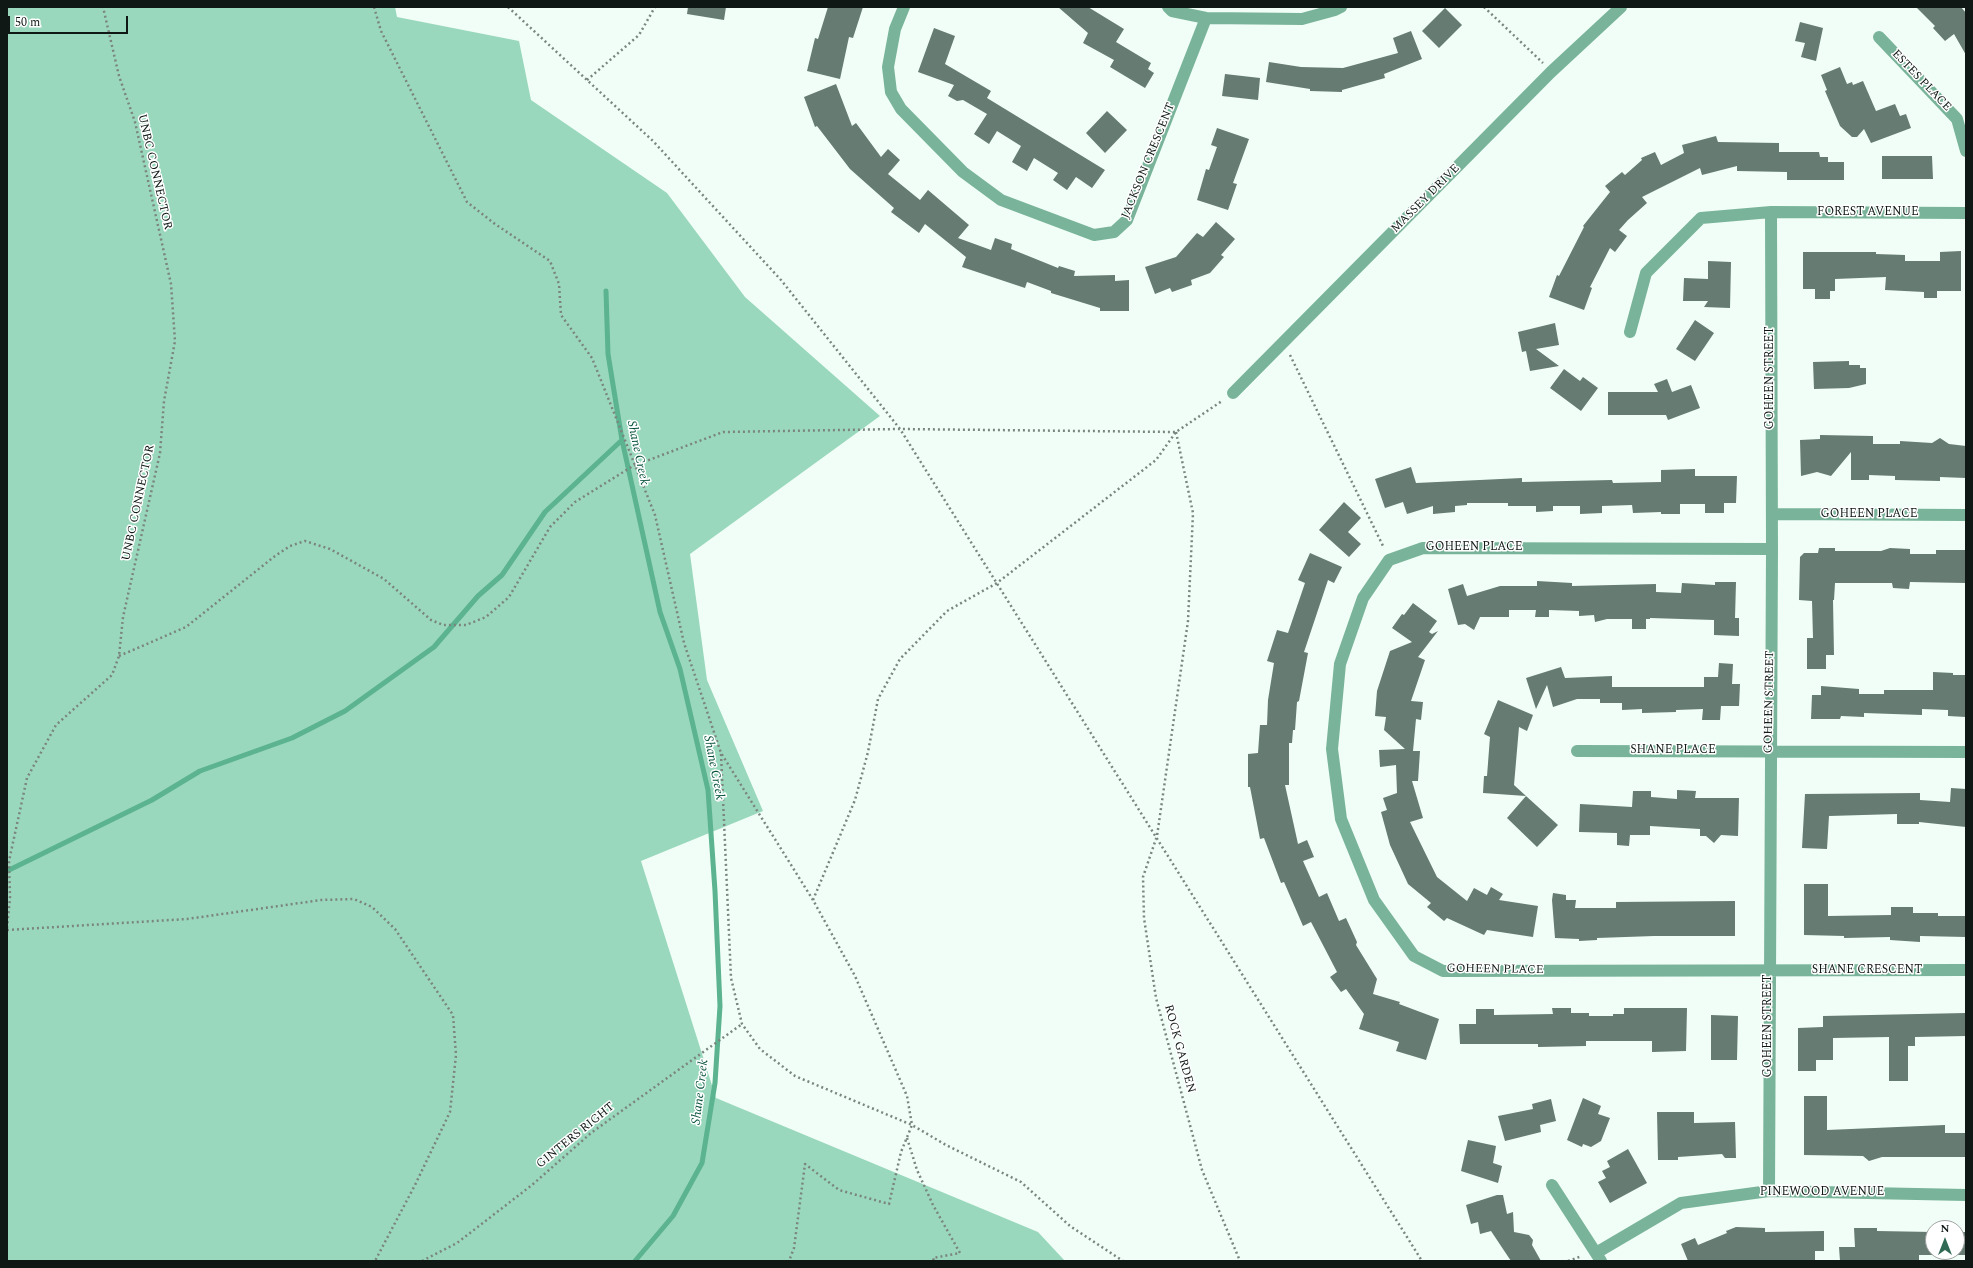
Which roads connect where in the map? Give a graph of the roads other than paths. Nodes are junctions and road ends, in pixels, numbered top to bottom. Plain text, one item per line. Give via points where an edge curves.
1 (904, 7) edge
2 (1168, 7) edge
3 (1341, 7) edge
4 (1621, 7) edge
5 (1206, 18) junction
6 (1879, 38) dead end
7 (1966, 151) edge
8 (1771, 212) junction
9 (1966, 213) edge
10 (1630, 332) dead end
11 (1233, 393) road end
12 (1772, 514) junction
13 (1966, 515) edge
14 (1772, 549) junction
15 (1577, 751) dead end
16 (1770, 751) junction
17 (1966, 752) edge
18 (1966, 970) edge
19 (1769, 971) junction
20 (1552, 1185) dead end
21 (1769, 1192) junction
22 (1966, 1195) edge
23 (1598, 1257) edge

1 - 5 street, JACKSON CRESCENT via 895,29 888,67 891,92 901,109 963,172 1001,200 1094,234 1114,232 1127,220
2 - 5 street via 1172,12
3 - 5 street via 1302,19
4 - 11 street, MASSEY DRIVE via 1551,72
6 - 7 street, ESTES PLACE via 1957,119
8 - 9 street, FOREST AVENUE
8 - 10 street, FOREST AVENUE via 1701,218 1646,272
8 - 12 street, GOHEEN STREET
12 - 13 street, GOHEEN PLACE
12 - 14 street, GOHEEN STREET
14 - 16 street, GOHEEN STREET
14 - 19 street, GOHEEN PLACE via 1423,548 1389,560 1363,598 1340,664 1332,749 1341,819 1374,900 1414,956 1443,971
15 - 16 street, SHANE PLACE
16 - 17 street
16 - 19 street, GOHEEN STREET
18 - 19 street, SHANE CRESCENT
19 - 21 street, GOHEEN STREET
20 - 23 street
21 - 22 street, PINEWOOD AVENUE
21 - 23 street, PINEWOOD AVENUE via 1681,1203

